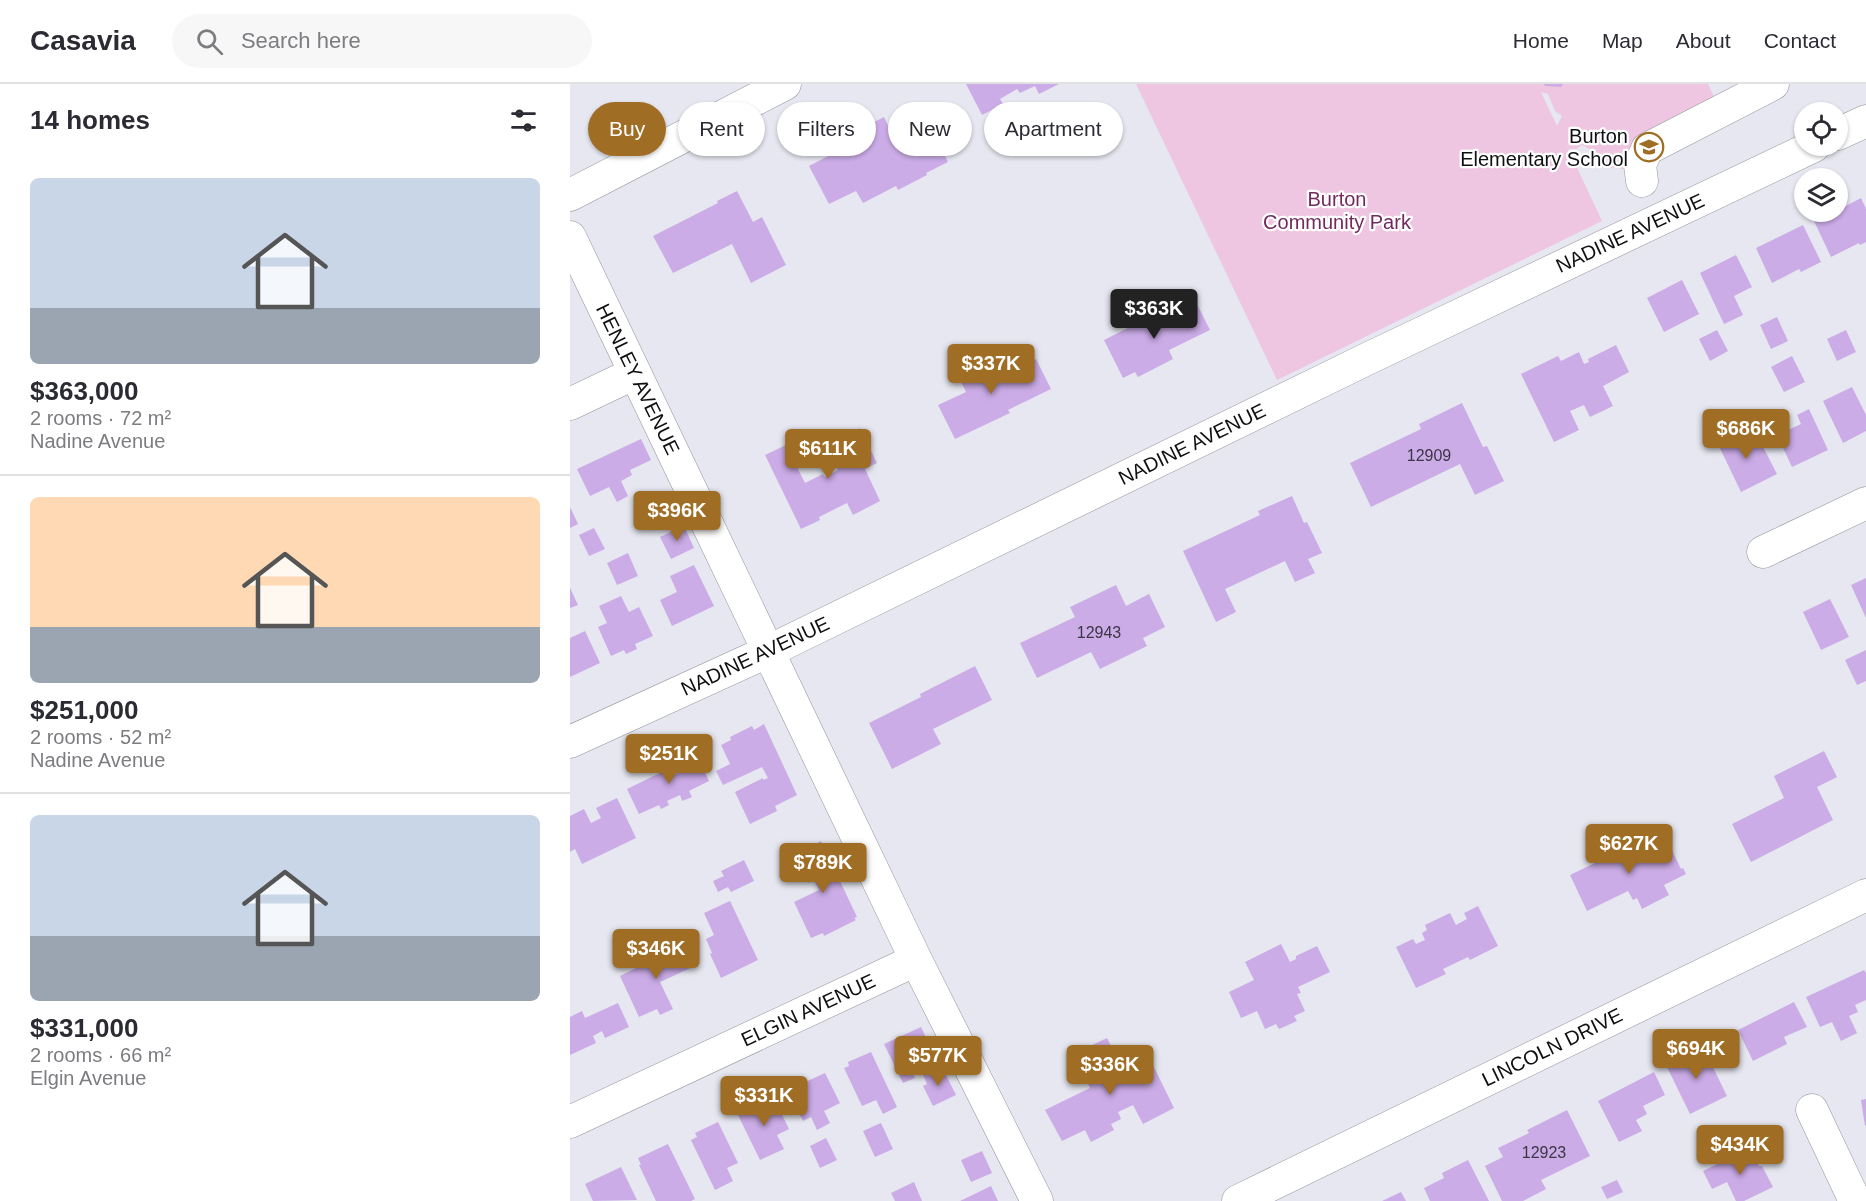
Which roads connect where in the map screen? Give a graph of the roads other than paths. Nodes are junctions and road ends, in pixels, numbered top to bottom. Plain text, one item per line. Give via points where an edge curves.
1 (785, 84) edge
2 (1773, 84) edge
3 (1866, 121) edge
4 (1848, 129) edge
5 (1794, 156) edge
6 (1642, 181) dead end
7 (570, 195) edge
8 (570, 237) edge
9 (635, 374) junction
10 (570, 404) edge
11 (1866, 503) edge
12 (1763, 552) dead end
13 (769, 651) junction
14 (570, 742) edge
15 (1866, 895) edge
16 (916, 960) junction
17 (1812, 1110) dead end
18 (570, 1122) edge
19 (1037, 1201) edge
20 (1238, 1201) edge
21 (1856, 1201) edge

1 - 7 street
2 - 6 street via 1647,149 1640,165
3 - 4 street
5 - 13 street, NADINE AVENUE
8 - 9 street, HENLEY AVENUE
9 - 10 street
9 - 13 street, HENLEY AVENUE
11 - 12 street
13 - 14 street, NADINE AVENUE
13 - 16 street, HENLEY AVENUE
15 - 20 street, LINCOLN DRIVE
16 - 18 street, ELGIN AVENUE
16 - 19 street, HENLEY AVENUE
17 - 21 street

